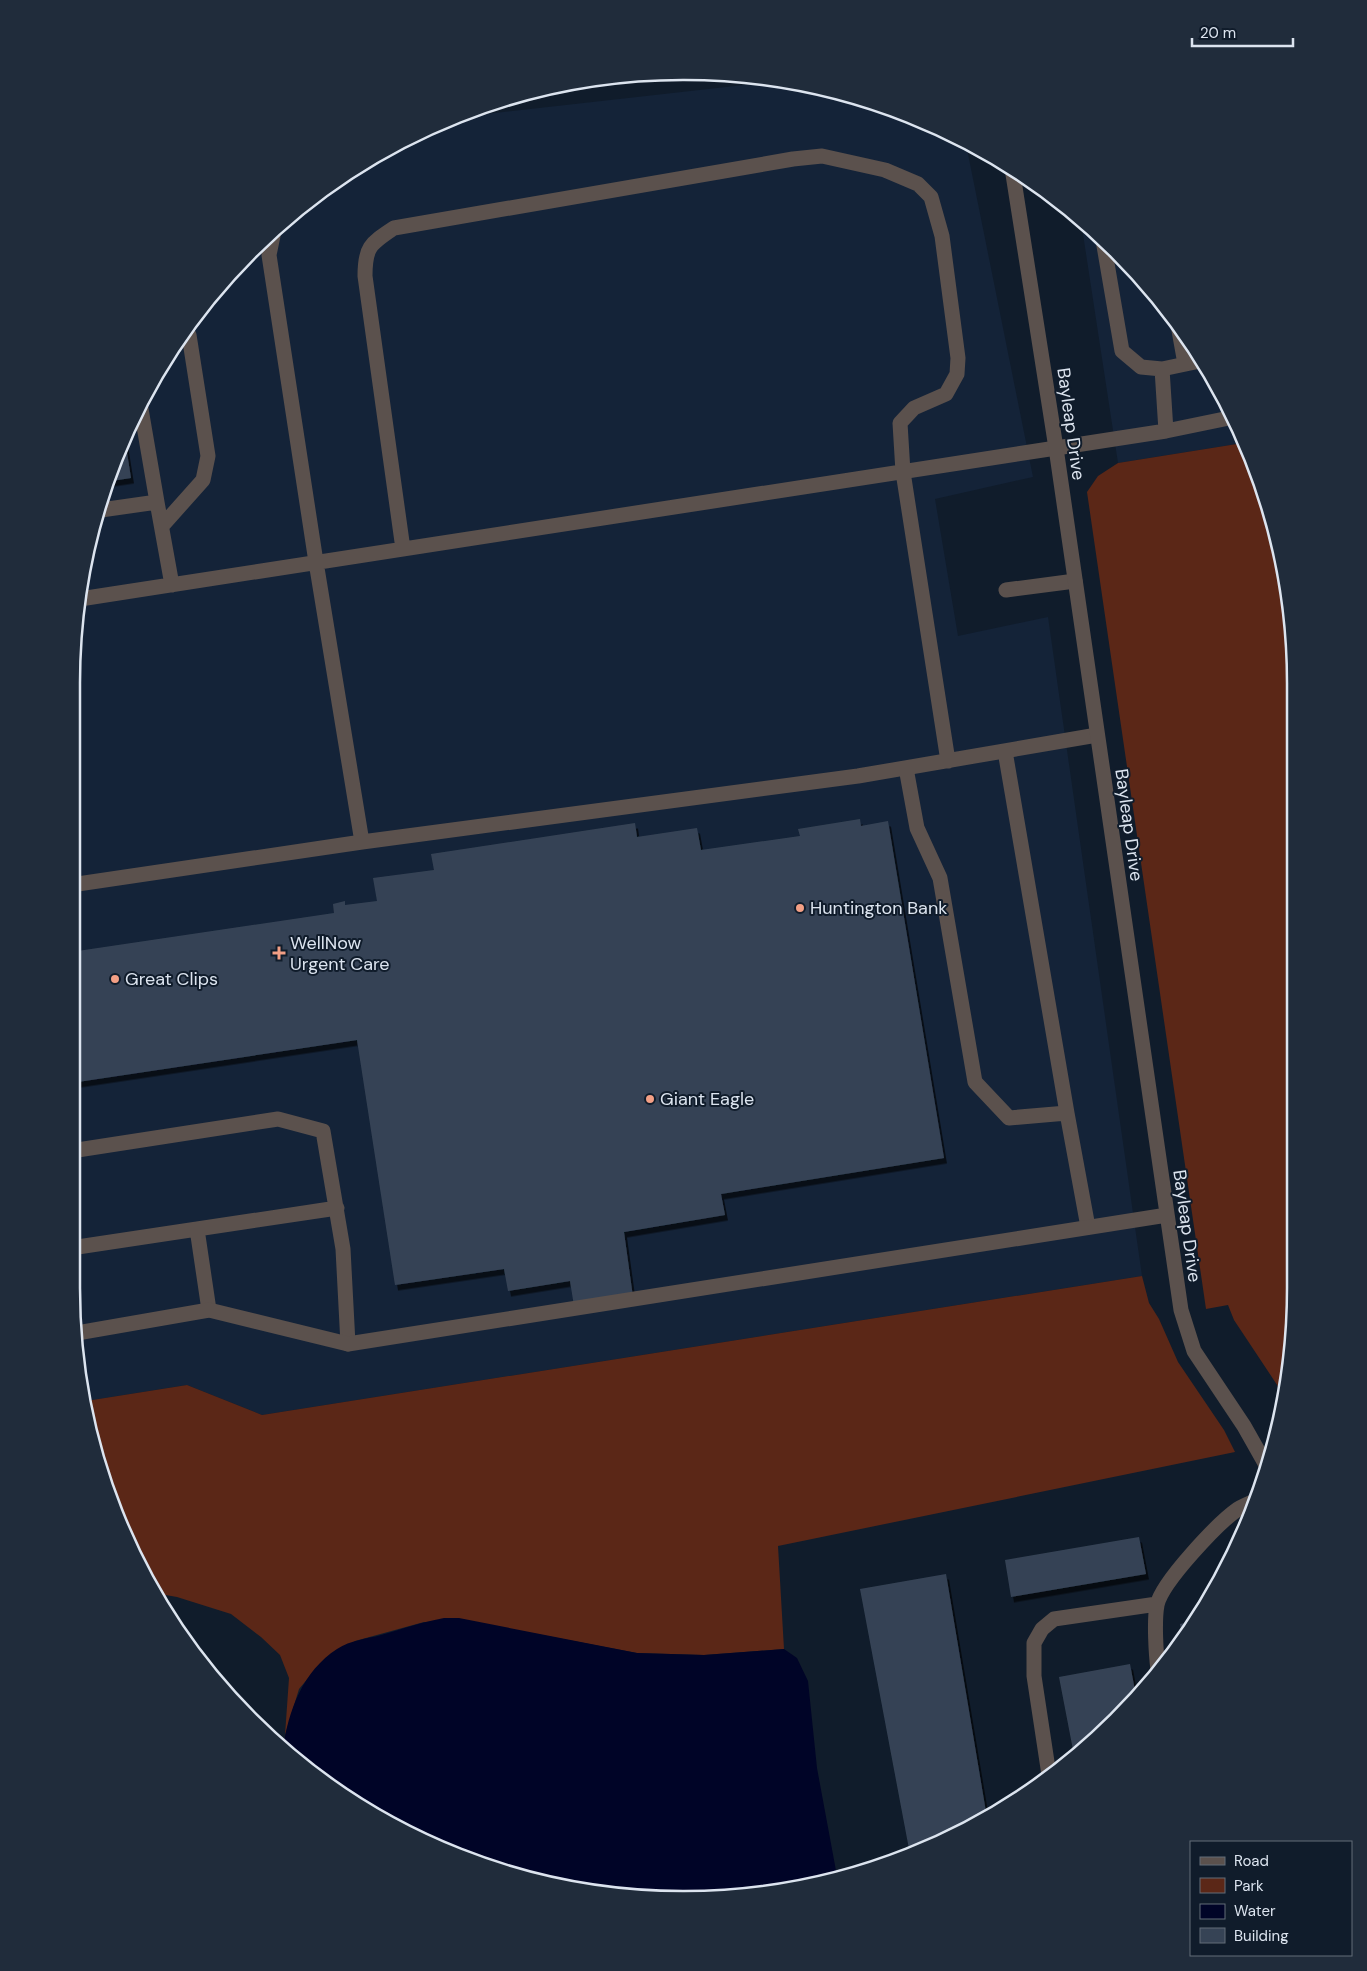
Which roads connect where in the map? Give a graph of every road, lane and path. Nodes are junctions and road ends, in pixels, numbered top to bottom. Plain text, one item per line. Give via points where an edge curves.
1 (1014, 179) edge
2 (265, 249) edge
3 (1106, 253) edge
4 (189, 338) edge
5 (1181, 342) edge
6 (1194, 362) edge
7 (1185, 364) junction
8 (1162, 369) junction
9 (142, 416) edge
10 (1226, 419) edge
11 (1166, 430) junction
12 (1056, 448) junction
13 (903, 472) junction
14 (157, 502) junction
15 (106, 509) edge
16 (162, 526) junction
17 (403, 549) junction
18 (316, 562) junction
19 (1075, 581) junction
20 (172, 585) junction
21 (1006, 590) dead end
22 (86, 598) edge
23 (1096, 735) junction
24 (1005, 751) junction
25 (948, 761) junction
26 (906, 768) junction
27 (362, 842) junction
28 (80, 884) edge
29 (1067, 1113) junction
30 (80, 1150) edge
31 (336, 1208) junction
32 (1167, 1215) junction
33 (1088, 1227) junction
34 (197, 1229) junction
35 (80, 1247) edge
36 (210, 1310) junction
37 (82, 1332) edge
38 (348, 1344) junction
39 (1262, 1458) edge
40 (1246, 1506) edge
41 (1157, 1604) junction
42 (1157, 1661) edge
43 (1049, 1768) edge

1 - 12 street, Bayleap Drive
2 - 18 street
3 - 8 street via 1122,351 1141,367
4 - 16 street via 208,456 203,480
5 - 7 street
6 - 7 street
7 - 8 street
8 - 11 street
9 - 14 street
10 - 11 street
11 - 12 street
12 - 13 street
12 - 19 street, Bayleap Drive
13 - 17 street
13 - 17 street via 900,423 914,408 946,394 957,374 958,358 942,236 931,197 918,184 885,170 822,156 793,159 394,228 374,241 365,257 365,276
13 - 25 street
14 - 15 street
14 - 16 street
16 - 20 street
17 - 18 street
18 - 20 street
18 - 27 street
19 - 21 street
19 - 23 street, Bayleap Drive
20 - 22 street
23 - 24 street
23 - 32 street, Bayleap Drive
24 - 25 street
24 - 29 street
25 - 26 street
26 - 27 street
26 - 29 street via 917,828 940,878 975,1082 1009,1118
27 - 28 street
29 - 33 street
30 - 31 street via 278,1120 323,1130
31 - 34 street
31 - 38 street via 343,1249
32 - 33 street
32 - 39 street, Bayleap Drive via 1180,1310 1194,1351
33 - 38 street
34 - 35 street
34 - 36 street
36 - 37 street
36 - 38 street
40 - 41 street via 1206,1537 1166,1587
41 - 42 street
41 - 43 street via 1054,1619 1042,1629 1034,1643 1034,1676

